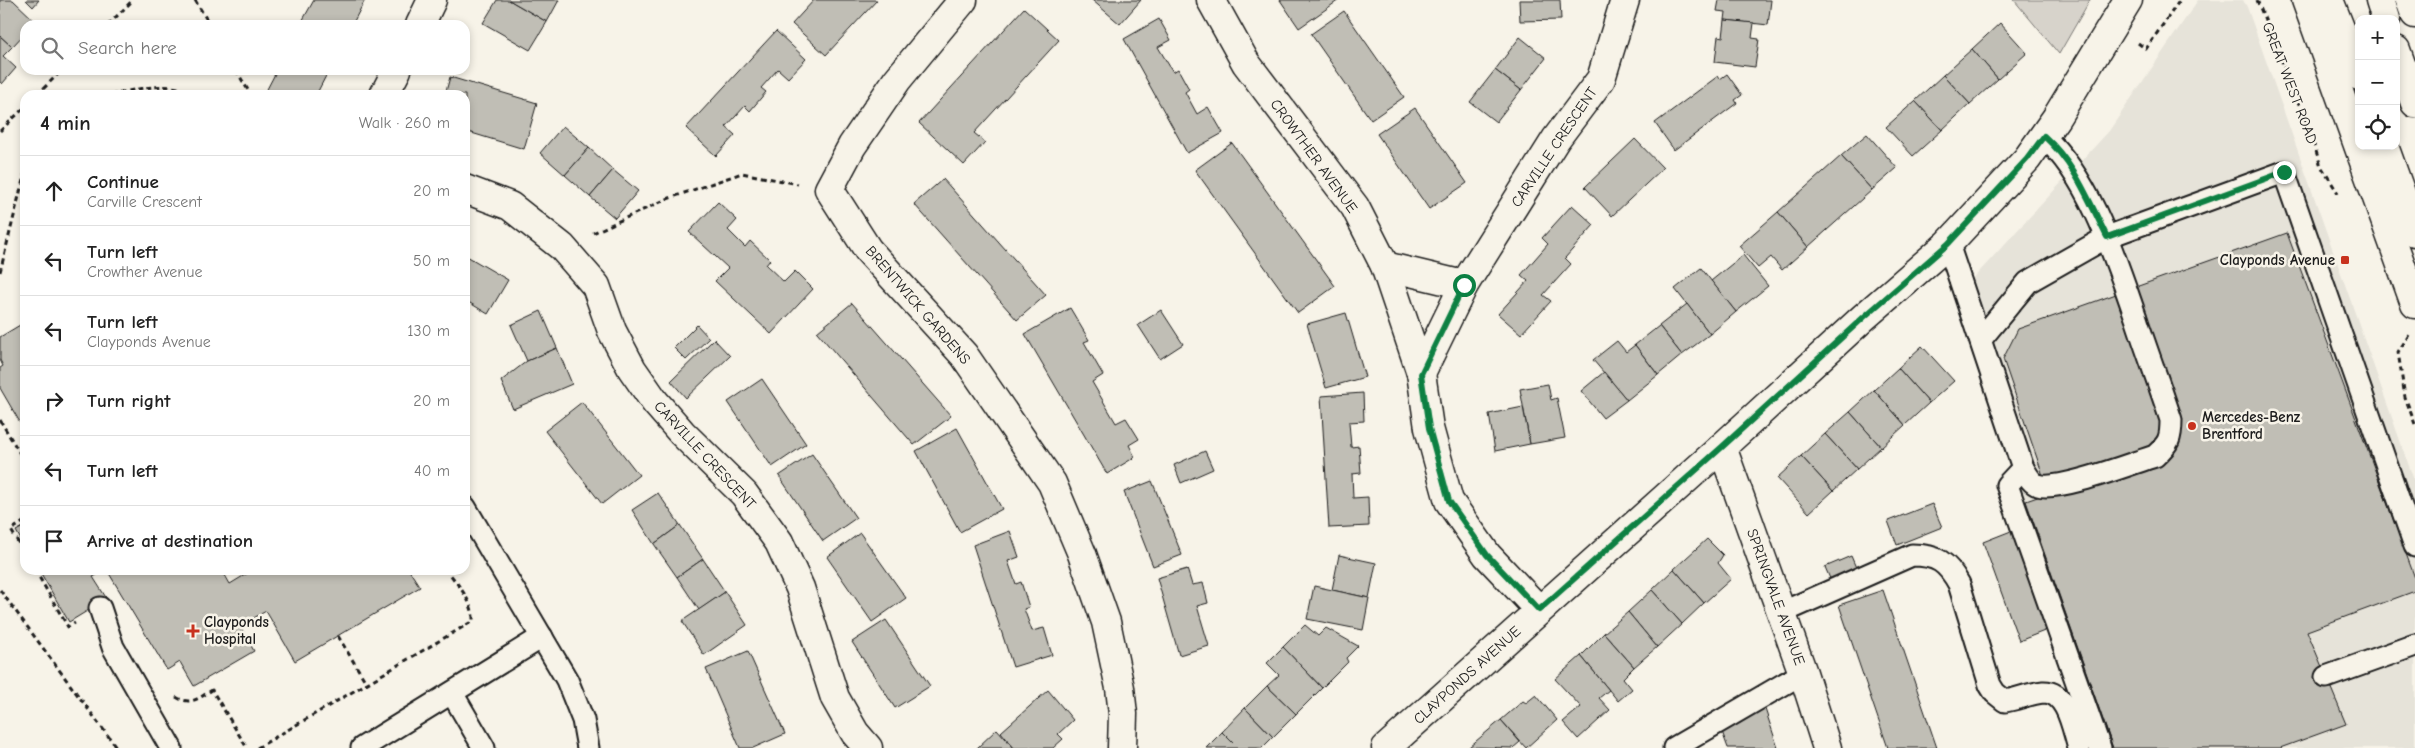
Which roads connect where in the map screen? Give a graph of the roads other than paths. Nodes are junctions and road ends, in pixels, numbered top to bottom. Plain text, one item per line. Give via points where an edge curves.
1 (432, 0) edge
2 (963, 0) edge
3 (1211, 0) edge
4 (1625, 0) edge
5 (2128, 0) edge
6 (2306, 0) edge
7 (2329, 0) edge
8 (2335, 0) edge
9 (2380, 0) edge
10 (2410, 0) edge
11 (2415, 14) edge
12 (2385, 15) edge
13 (422, 20) edge
14 (2400, 60) edge
15 (2355, 62) edge
16 (2355, 64) edge
17 (394, 75) edge
18 (387, 90) edge
19 (2415, 103) edge
20 (2044, 136) junction
21 (2385, 150) edge
22 (470, 191) edge
23 (2415, 232) edge
24 (2107, 237) junction
25 (1948, 244) junction
26 (1385, 266) junction
27 (1464, 285) junction
28 (2415, 304) edge
29 (1981, 339) junction
30 (1421, 374) junction
31 (1722, 447) junction
32 (2023, 468) junction
33 (470, 515) edge
34 (2415, 546) edge
35 (100, 608) dead end
36 (1539, 610) junction
37 (1781, 613) junction
38 (542, 636) junction
39 (2415, 645) edge
40 (1803, 673) junction
41 (2326, 677) dead end
42 (452, 693) junction
43 (367, 747) edge
44 (171, 748) edge
45 (484, 748) edge
46 (588, 748) edge
47 (868, 748) edge
48 (1122, 748) edge
49 (1386, 748) edge
50 (1674, 748) edge
51 (1827, 748) edge
52 (2079, 748) edge
53 (2100, 748) edge

1 - 13 main road
2 - 48 main road, BRENTWICK GARDENS via 897,80 852,146 829,189 868,250 964,355 1052,483 1106,622 1120,688
3 - 26 main road, CROWTHER AVENUE via 1246,63 1355,208
4 - 27 main road, CARVILLE CRESCENT via 1601,79 1556,139
5 - 20 main road, CLAYPONDS AVENUE
6 - 28 main road
7 - 16 main road
8 - 15 main road
9 - 12 main road
10 - 11 main road
14 - 19 main road
17 - 18 main road
20 - 24 lane via 2070,164
20 - 25 main road, CLAYPONDS AVENUE via 2027,159
21 - 23 main road
22 - 47 main road, CARVILLE CRESCENT via 510,206 562,247 596,286 612,331 632,369 655,402 744,494 779,542 800,588 835,698 855,733
24 - 29 lane via 2028,282
24 - 32 lane via 2164,398 2171,420 2171,437 2155,456 2077,481 2037,485
24 - 34 lane via 2284,172
25 - 29 lane
25 - 31 main road, CLAYPONDS AVENUE
26 - 27 main road
26 - 30 main road, CROWTHER AVENUE
27 - 30 main road, CARVILLE CRESCENT
29 - 32 lane
30 - 36 main road, CROWTHER AVENUE via 1429,428 1449,501 1487,555
31 - 36 main road, CLAYPONDS AVENUE
31 - 37 main road, SPRINGVALE AVENUE
32 - 53 lane via 2007,485
33 - 38 lane
35 - 44 lane via 113,647
36 - 49 main road, CLAYPONDS AVENUE
37 - 40 main road, SPRINGVALE AVENUE
37 - 52 lane via 1912,555 1927,555 1939,560 1951,569 1959,584 1995,693 2004,700 2043,692 2055,694 2064,702
38 - 42 lane
38 - 46 lane via 567,680 584,720
39 - 41 lane
40 - 50 lane
40 - 51 main road, SPRINGVALE AVENUE
42 - 43 lane
42 - 45 lane

